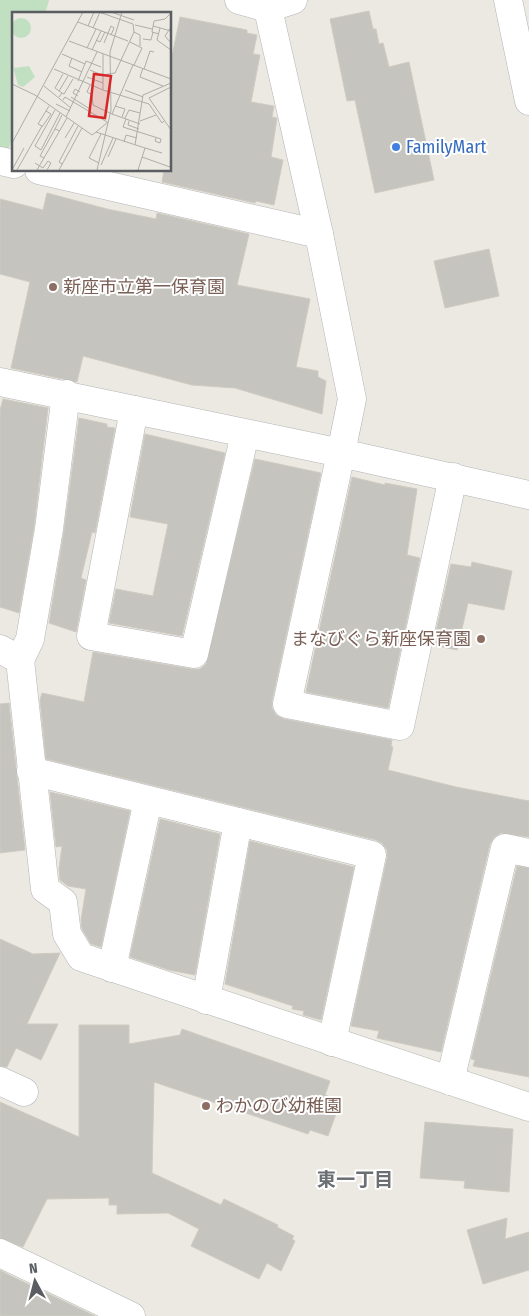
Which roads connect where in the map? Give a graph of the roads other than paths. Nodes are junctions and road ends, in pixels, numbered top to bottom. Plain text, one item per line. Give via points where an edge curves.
1 (239, 0) edge
2 (508, 0) edge
3 (276, 3) edge
4 (529, 101) edge
5 (43, 171) edge
6 (319, 234) junction
7 (0, 382) edge
8 (66, 394) junction
9 (134, 410) junction
10 (245, 434) junction
11 (340, 453) junction
12 (454, 477) junction
13 (529, 495) edge
14 (10, 655) edge
15 (31, 771) junction
16 (148, 800) junction
17 (238, 822) junction
18 (529, 853) edge
19 (112, 968) junction
20 (206, 1000) junction
21 (332, 1042) junction
22 (0, 1081) edge
23 (450, 1081) junction
24 (24, 1092) dead end
25 (529, 1107) edge
26 (0, 1253) edge
27 (131, 1316) edge

1 - 3 street
2 - 4 street
3 - 6 street
5 - 6 street
6 - 11 street via 352,399
7 - 8 street
8 - 9 street
8 - 14 street via 49,529 30,639
9 - 10 street
9 - 10 street via 91,636 194,654
10 - 11 street
11 - 12 street
11 - 12 street via 287,704 400,726
12 - 13 street
14 - 15 street
15 - 16 street
15 - 19 street via 45,889 63,902 67,934 81,957
16 - 17 street
16 - 19 street
17 - 20 street
17 - 21 street via 372,855
18 - 23 street via 506,848
19 - 20 street
20 - 21 street
21 - 23 street
22 - 24 street
23 - 25 street
26 - 27 street

